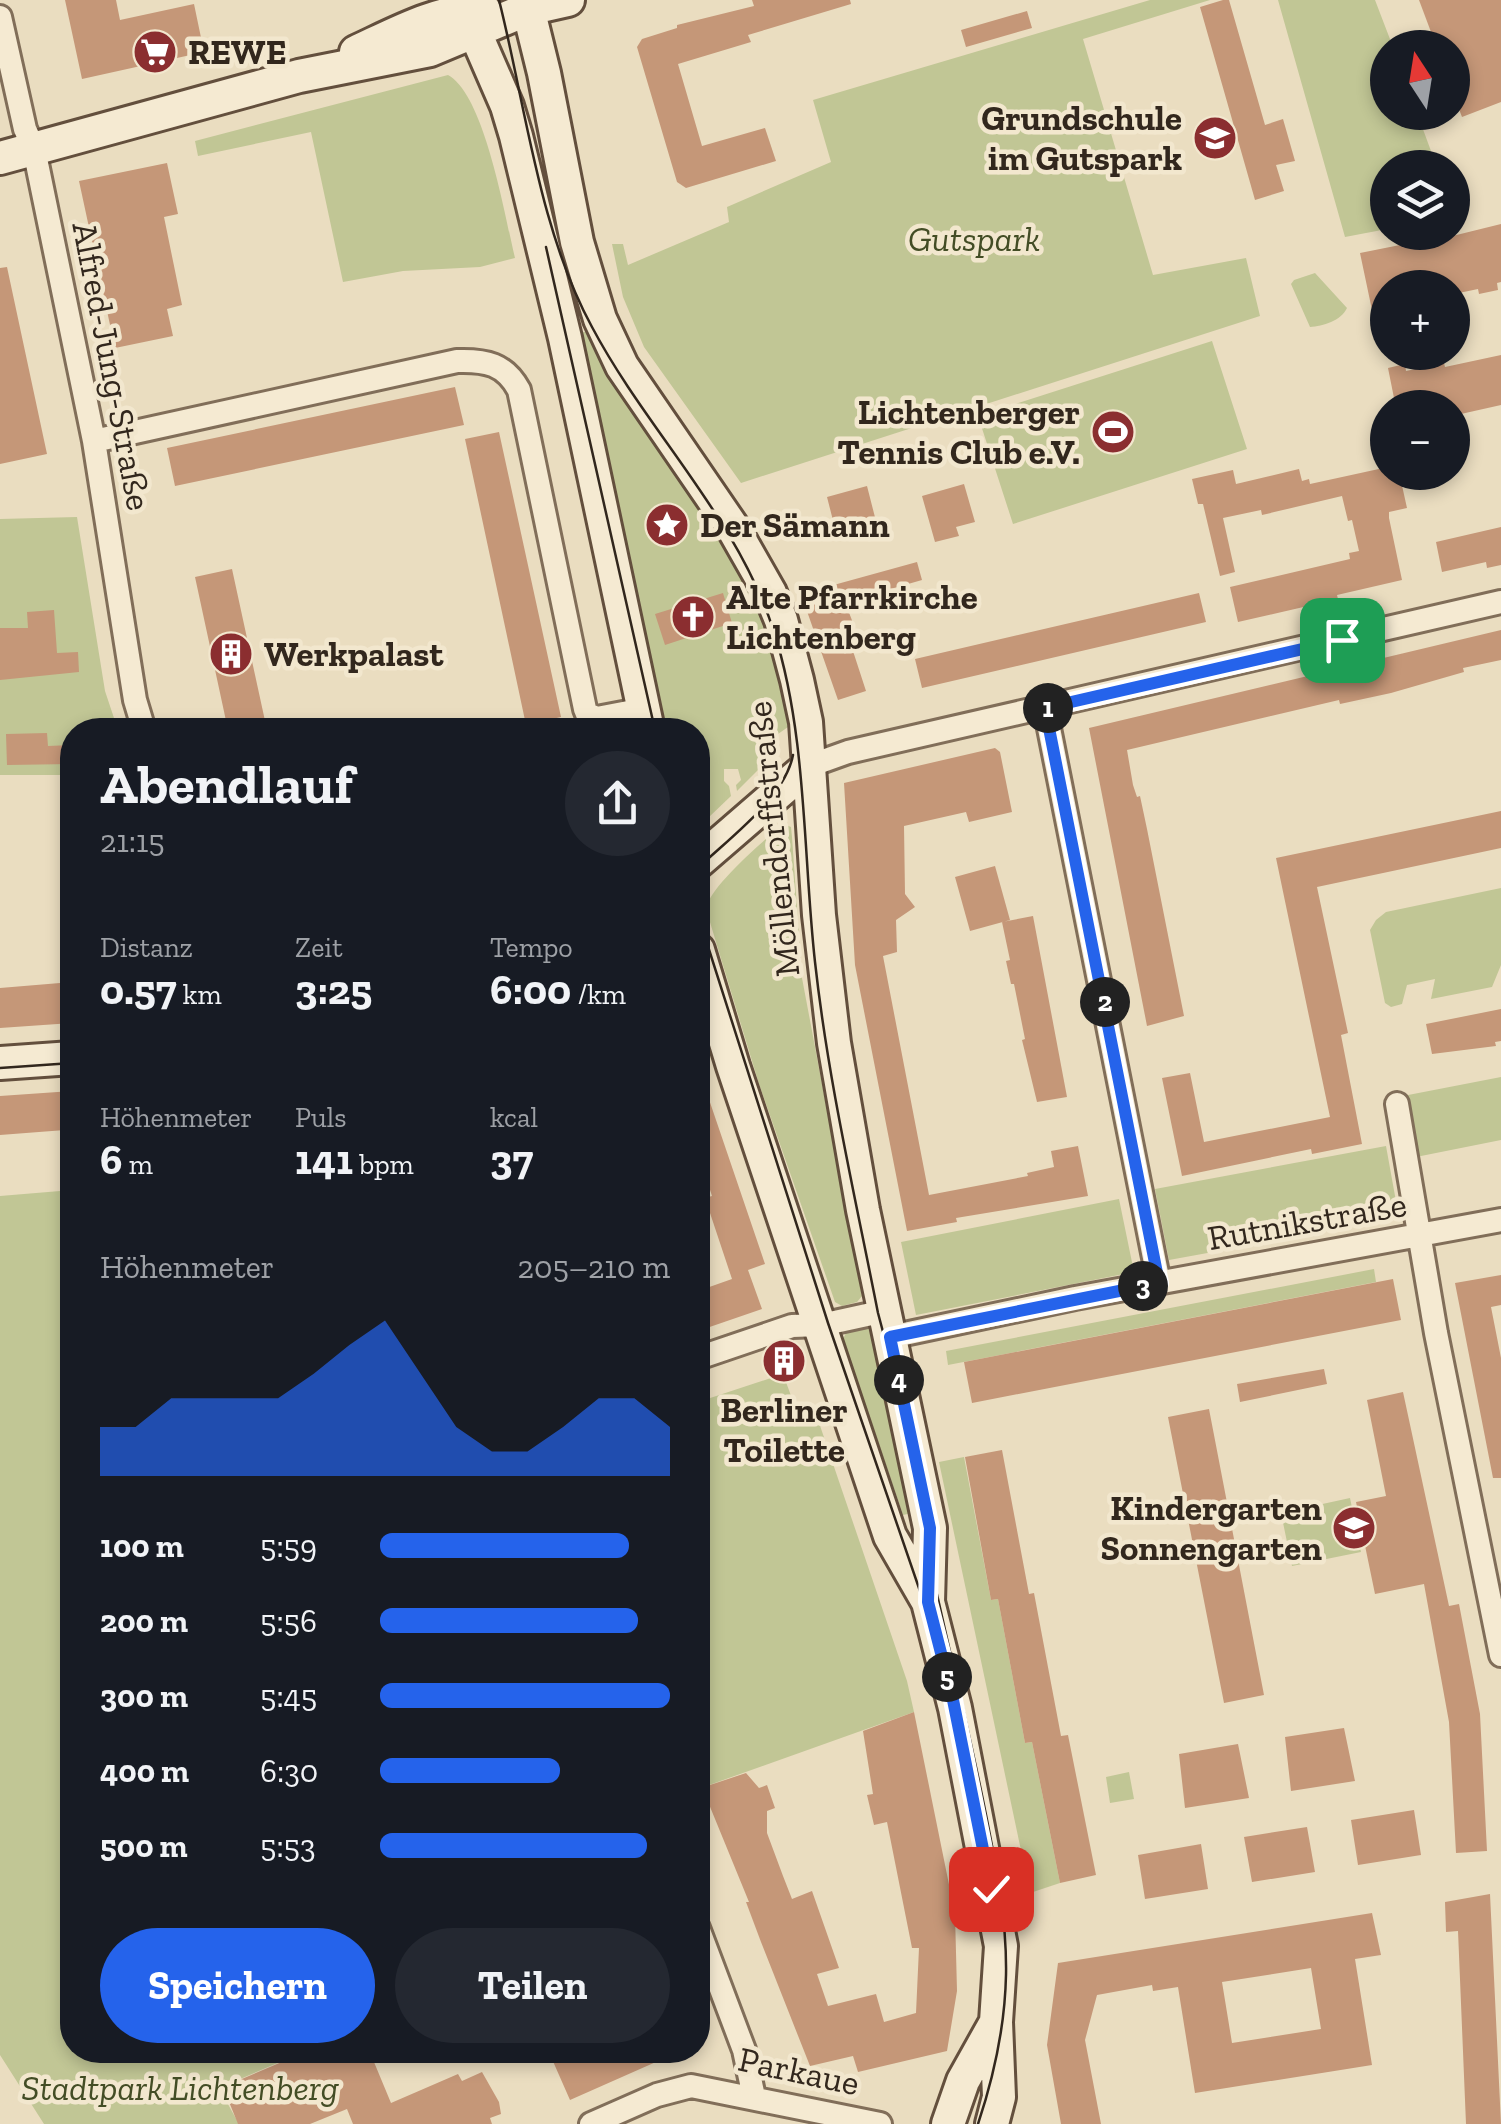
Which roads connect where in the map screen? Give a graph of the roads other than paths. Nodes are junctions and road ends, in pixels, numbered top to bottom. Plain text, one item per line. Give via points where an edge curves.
1 (568, 0) edge
2 (527, 5) edge
3 (467, 14) edge
4 (0, 17) edge
5 (34, 149) junction
6 (0, 158) edge
7 (94, 441) junction
8 (1501, 602) edge
9 (1045, 708) junction
10 (140, 718) edge
11 (597, 718) edge
12 (646, 718) edge
13 (809, 766) junction
14 (710, 852) edge
15 (710, 990) edge
16 (60, 1059) edge
17 (0, 1063) edge
18 (1397, 1104) dead end
19 (1501, 1220) edge
20 (1422, 1235) junction
21 (1159, 1283) junction
22 (822, 1324) junction
23 (887, 1324) junction
24 (710, 1354) edge
25 (928, 1602) junction
26 (1501, 1655) edge
27 (710, 1960) edge
28 (996, 2022) junction
29 (754, 2097) junction
30 (591, 2124) edge
31 (880, 2124) edge
32 (948, 2124) edge
33 (992, 2124) edge

1 - 2 main road
2 - 3 main road
2 - 13 main road, Möllendorffstraße via 577,242 600,318 622,366 734,528 770,593 797,680
3 - 5 main road via 417,53 310,73
3 - 12 main road via 516,136
4 - 5 street, Alfred-Jung-Straße
5 - 6 main road
5 - 7 street, Alfred-Jung-Straße
7 - 10 street, Alfred-Jung-Straße
7 - 11 street via 457,361 502,368 519,390 585,709
8 - 9 street
9 - 13 street
9 - 21 street
13 - 14 main road
13 - 23 main road, Möllendorffstraße via 834,1043
15 - 22 main road, Möllendorffstraße
16 - 17 main road
18 - 20 street
19 - 20 street, Rutnikstraße
20 - 21 street, Rutnikstraße
20 - 26 street
21 - 23 street, Rutnikstraße
22 - 23 street, Rutnikstraße
22 - 24 street, Rutnikstraße via 792,1326
22 - 25 main road, Möllendorffstraße via 890,1536
23 - 25 main road, Möllendorffstraße via 930,1528
25 - 28 main road, Möllendorffstraße via 998,1927
27 - 29 street
28 - 32 main road, Möllendorffstraße via 963,2080
28 - 33 main road, Möllendorffstraße via 999,2098
29 - 30 street, Parkaue via 691,2086
29 - 31 street, Parkaue

